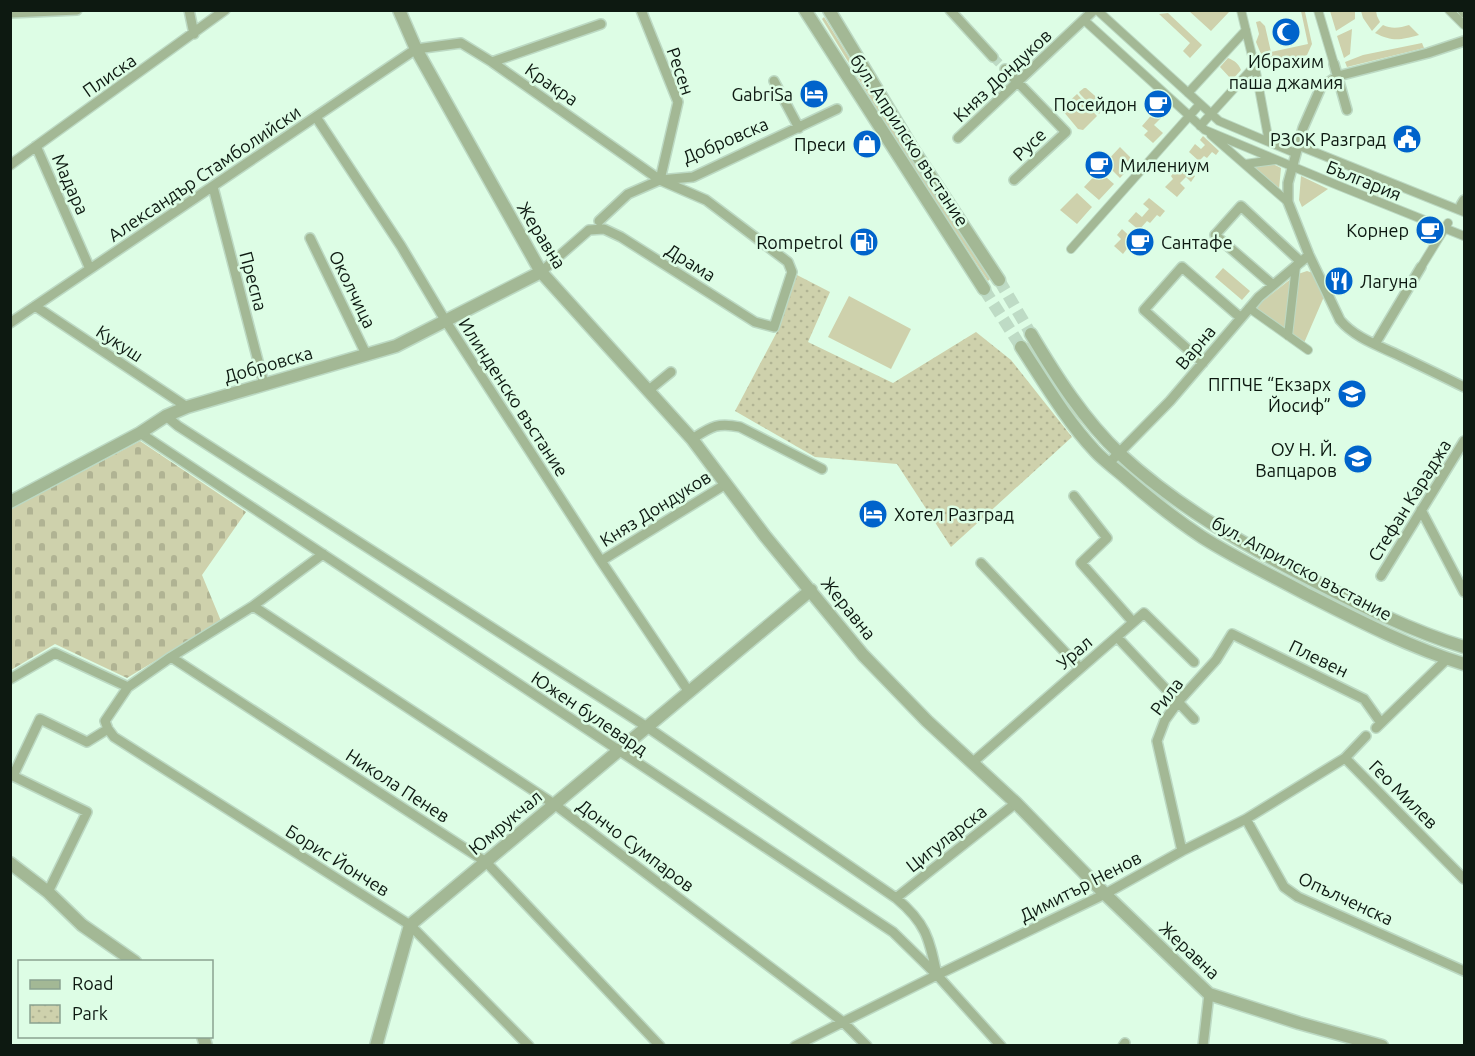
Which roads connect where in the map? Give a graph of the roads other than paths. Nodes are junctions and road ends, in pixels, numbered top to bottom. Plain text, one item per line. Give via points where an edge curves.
1 (77, 10) edge
2 (189, 10) edge
3 (225, 10) edge
4 (399, 10) edge
5 (641, 10) edge
6 (805, 10) edge
7 (829, 10) edge
8 (950, 10) edge
9 (1096, 10) edge
10 (1241, 10) edge
11 (1318, 10) edge
12 (1449, 10) edge
13 (10, 13) edge
14 (1084, 20) junction
15 (601, 24) dead end
16 (1464, 25) edge
17 (1246, 30) junction
18 (194, 34) junction
19 (1464, 36) edge
20 (1464, 41) edge
21 (1449, 42) dead end
22 (416, 49) junction
23 (993, 57) tunnel mouth
24 (492, 62) junction
25 (1334, 64) joint
26 (1005, 69) tunnel mouth
27 (1256, 72) junction
28 (1338, 76) junction
29 (774, 81) dead end
30 (1018, 83) junction
31 (1188, 93) junction
32 (1200, 104) junction
33 (837, 109) dead end
34 (1347, 110) dead end
35 (1211, 114) junction
36 (1190, 116) junction
37 (316, 117) junction
38 (799, 128) junction
39 (1203, 128) junction
40 (958, 138) dead end
41 (1269, 142) junction
42 (36, 147) junction
43 (1296, 149) junction
44 (1276, 160) junction
45 (10, 165) edge
46 (1245, 165) junction
47 (1291, 167) junction
48 (660, 180) junction
49 (1014, 180) dead end
50 (213, 187) junction
51 (1288, 202) junction
52 (1462, 209) edge
53 (599, 221) dead end
54 (1446, 225) junction
55 (1464, 231) edge
56 (1454, 232) junction
57 (1464, 236) edge
58 (310, 238) dead end
59 (1071, 249) dead end
60 (1302, 261) junction
61 (1420, 267) joint
62 (90, 268) junction
63 (541, 272) junction
64 (999, 280) tunnel mouth
65 (1273, 285) junction
66 (984, 289) tunnel mouth
67 (34, 306) junction
68 (1249, 308) junction
69 (1241, 318) junction
70 (445, 320) junction
71 (10, 323) edge
72 (774, 327) joint
73 (1031, 334) tunnel mouth
74 (1288, 336) junction
75 (1375, 344) junction
76 (1021, 347) tunnel mouth
77 (1308, 350) dead end
78 (366, 354) junction
79 (1203, 363) junction
80 (671, 372) dead end
81 (264, 384) junction
82 (1464, 387) edge
83 (649, 390) junction
84 (187, 407) junction
85 (166, 416) junction
86 (140, 433) junction
87 (692, 439) junction
88 (1464, 441) edge
89 (1119, 453) junction
90 (1109, 463) junction
91 (822, 469) dead end
92 (726, 484) junction
93 (1074, 496) dead end
94 (10, 502) edge
95 (1421, 510) junction
96 (323, 554) junction
97 (601, 561) junction
98 (981, 563) dead end
99 (1381, 576) dead end
100 (811, 590) junction
101 (1464, 592) edge
102 (254, 606) junction
103 (1133, 622) junction
104 (1232, 634) joint
105 (1117, 637) junction
106 (1464, 647) edge
107 (171, 657) junction
108 (1447, 658) junction
109 (1194, 662) dead end
110 (1464, 664) edge
111 (1080, 668) junction
112 (10, 679) edge
113 (128, 687) junction
114 (689, 692) junction
115 (1178, 702) junction
116 (1194, 719) dead end
117 (1379, 725) junction
118 (108, 729) junction
119 (643, 730) junction
120 (1366, 736) joint
121 (621, 749) junction
122 (1345, 758) junction
123 (972, 763) junction
124 (1016, 803) junction
125 (554, 804) junction
126 (1246, 819) junction
127 (1182, 851) junction
128 (486, 862) junction
129 (10, 863) edge
130 (1464, 879) edge
131 (48, 892) junction
132 (1105, 894) junction
133 (896, 898) junction
134 (410, 926) junction
135 (132, 960) edge
136 (1464, 970) edge
137 (937, 975) junction
138 (1209, 994) junction
139 (843, 1022) junction
140 (1375, 1044) edge
141 (376, 1046) edge
142 (529, 1046) edge
143 (660, 1046) edge
144 (795, 1046) edge
145 (867, 1046) edge
146 (1001, 1046) edge
147 (1203, 1046) edge

1 - 13 street
2 - 18 street
3 - 18 street, Плиска
4 - 22 street, Жеравна
5 - 48 street, Ресен via 678,102
6 - 66 street, бул. Априлско въстание
7 - 64 street, бул. Априлско въстание via 914,151
8 - 23 street
9 - 14 street, Княз Дондуков
9 - 31 street, България
10 - 17 street
11 - 25 street
12 - 16 street
14 - 30 street, Княз Дондуков
14 - 36 street, България
15 - 24 street
17 - 27 street
17 - 31 street
18 - 42 street, Плиска
19 - 21 street
20 - 28 street
22 - 24 street, Кракра via 461,43
22 - 37 street, Александър Стамболийски
22 - 63 street, Жеравна
24 - 48 street, Кракра
25 - 28 street
26 - 30 street
27 - 35 street via 1250,71
27 - 41 street
28 - 34 street
28 - 43 street via 1321,87
29 - 38 street
30 - 40 street, Княз Дондуков
30 - 49 street, Русе via 1065,132
31 - 32 street, България
32 - 35 street, България
32 - 36 street
33 - 38 street, Добровска
35 - 39 street
35 - 41 street, България
36 - 39 street, България
36 - 59 street
37 - 50 street, Александър Стамболийски
37 - 70 street, Илинденско въстание
38 - 48 street, Добровска via 693,177
39 - 44 street, България
39 - 46 street
41 - 43 street, България
42 - 45 street, Плиска
42 - 62 street, Мадара
43 - 47 street
43 - 52 street, България
44 - 46 street
44 - 47 street, България
46 - 51 street
47 - 51 street
47 - 54 street, България
48 - 53 street, Добровска via 628,194
48 - 72 street, Кракра via 706,200 788,262 792,272
50 - 62 street, Александър Стамболийски
50 - 81 street, Преспа
51 - 60 street
52 - 54 street via 1451,213
54 - 56 street, България
54 - 61 street
55 - 56 street
56 - 57 street, България
58 - 78 street, Околчица
60 - 65 street, Варна
60 - 65 street via 1241,206 1215,235
60 - 74 street
60 - 75 street via 1340,320 1352,332
61 - 75 street
62 - 67 street, Александър Стамболийски
63 - 70 street, Добровска
63 - 72 street, Драма via 589,230 604,229 755,322
63 - 83 street, Жеравна
65 - 68 street, Варна
67 - 71 street, Александър Стамболийски
67 - 84 street, Кукуш
68 - 69 street, Варна
68 - 74 street
69 - 79 street, Варна
69 - 79 street via 1182,267 1144,310
70 - 78 street, Добровска via 396,346
70 - 97 street, Илинденско въстание
73 - 89 street, бул. Априлско въстание via 1083,414
74 - 77 street
75 - 82 street
76 - 90 street, бул. Априлско въстание via 1078,431
78 - 81 street, Добровска
79 - 89 street, Варна
80 - 83 street
81 - 84 street, Добровска
83 - 87 street, Жеравна
84 - 85 street, Добровска
85 - 86 street, Добровска
85 - 119 street
86 - 94 street, Добровска
86 - 96 street, Южен булевард
87 - 91 street via 725,424 740,427
87 - 92 street, Жеравна
88 - 95 street, Стефан Караджа
89 - 90 street, Варна
89 - 106 street, бул. Априлско въстание via 1198,516 1225,532 1371,610
90 - 108 street, бул. Априлско въстание via 1165,510 1221,548 1347,615
92 - 97 street, Княз Дондуков
92 - 100 street, Жеравна
93 - 103 street via 1107,538 1081,563
95 - 99 street, Стефан Караджа
95 - 101 street
96 - 102 street
96 - 121 street, Южен булевард
97 - 114 street, Илинденско въстание
98 - 111 street
100 - 114 street
100 - 123 street, Жеравна via 863,655
102 - 107 street
102 - 125 street, Дончо Сумпаров
103 - 105 street, Урал
103 - 109 street via 1144,613
104 - 115 street, Рила via 1216,660
104 - 117 street, Плевен via 1364,699
105 - 111 street, Урал
105 - 115 street
107 - 113 street
107 - 128 street, Никола Пенев
108 - 110 street, бул. Априлско въстание
108 - 117 street
111 - 123 street, Урал
112 - 113 street via 55,653
113 - 118 street via 105,721
114 - 119 street
115 - 116 street
115 - 127 street, Рила via 1157,741
117 - 120 street
118 - 131 street via 87,742 39,719 13,776 87,812
118 - 134 street, Борис Йончев via 114,738
119 - 121 street, Юмрукчал
119 - 133 street
120 - 122 street, Димитър Ненов
121 - 125 street, Юмрукчал
121 - 137 street, Южен булевард via 892,932
122 - 126 street, Димитър Ненов
122 - 130 street, Гео Милев
123 - 124 street, Жеравна
124 - 132 street, Жеравна
124 - 133 street, Цигуларска
125 - 128 street, Юмрукчал
125 - 139 street, Дончо Сумпаров
126 - 127 street, Димитър Ненов
126 - 136 street, Опълченска via 1284,887 1298,897
127 - 132 street, Димитър Ненов
128 - 134 street, Юмрукчал
128 - 143 street, Никола Пенев
129 - 131 street
131 - 135 street via 82,925
132 - 137 street, Димитър Ненов
132 - 138 street, Жеравна
133 - 137 street via 921,925 930,942
134 - 141 street
134 - 142 street, Борис Йончев
137 - 139 street, Димитър Ненов
137 - 146 street, Южен булевард
138 - 140 street, Жеравна
138 - 147 street
139 - 144 street, Димитър Ненов
139 - 145 street, Дончо Сумпаров

